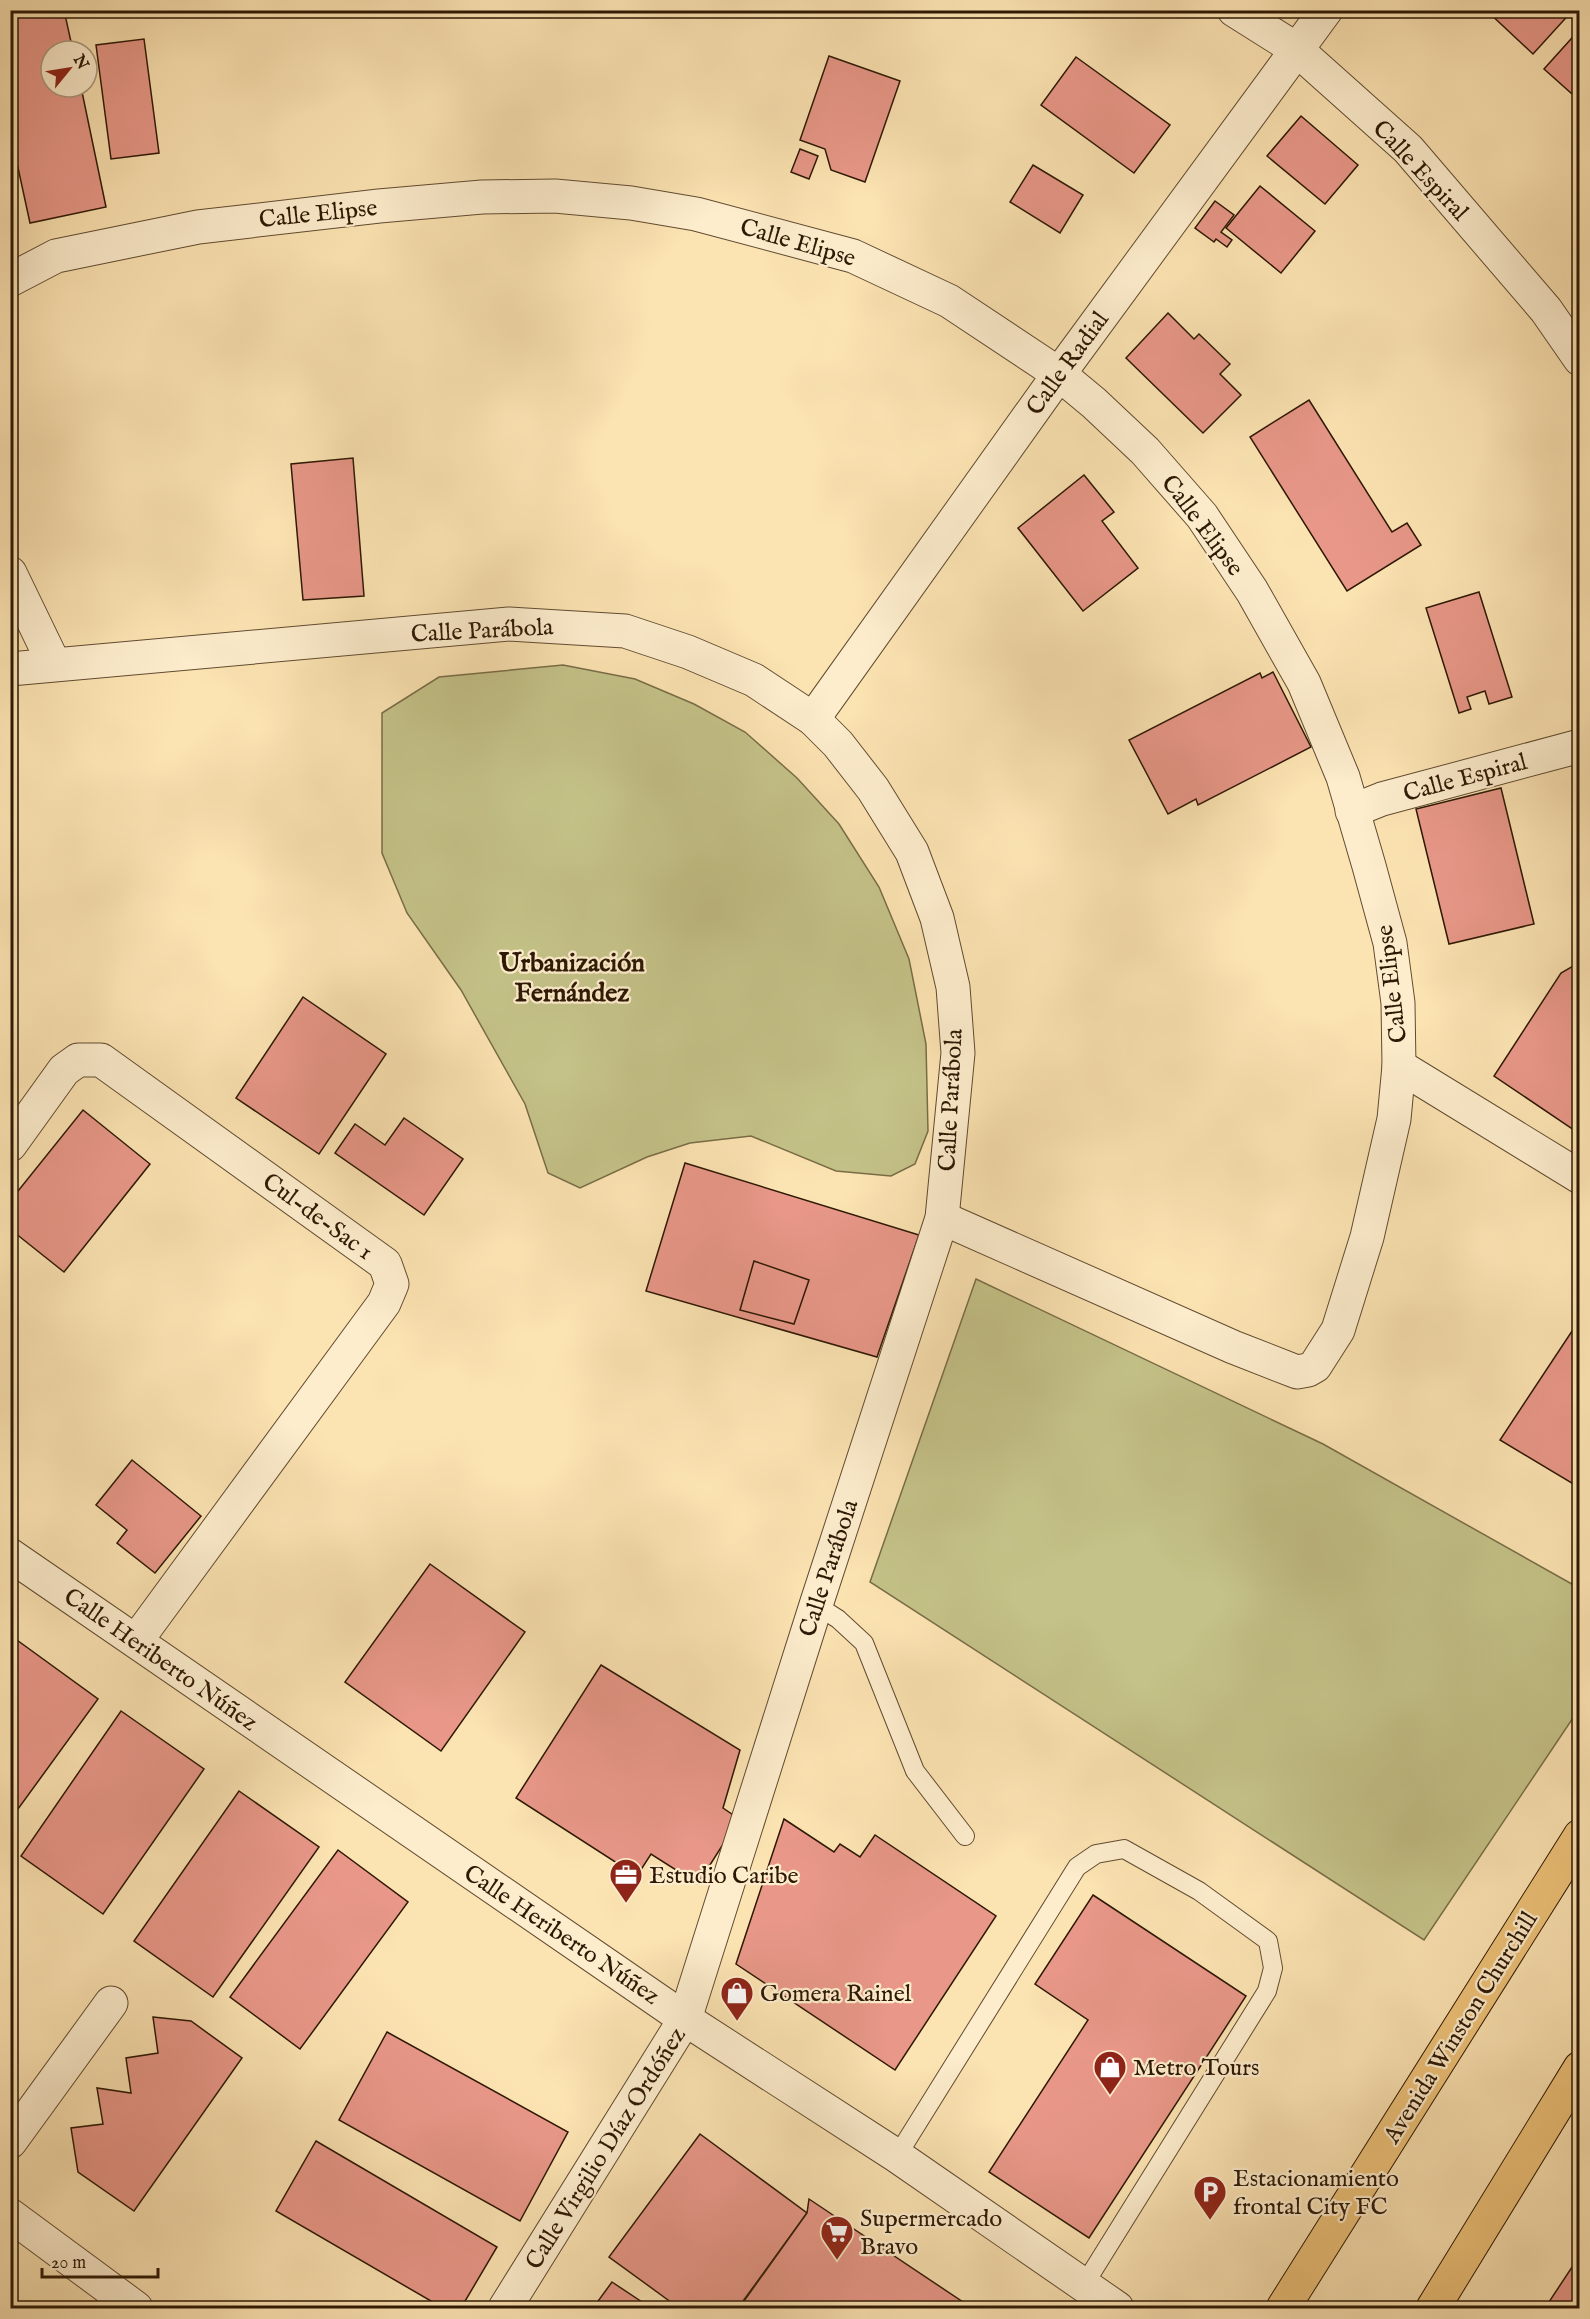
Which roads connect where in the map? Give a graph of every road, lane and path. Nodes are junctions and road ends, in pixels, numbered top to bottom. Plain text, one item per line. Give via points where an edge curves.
1 (1234, 10) edge
2 (1326, 10) edge
3 (1296, 49) junction
4 (10, 280) edge
5 (1580, 359) edge
6 (1059, 374) junction
7 (10, 573) edge
8 (54, 664) junction
9 (10, 669) edge
10 (813, 719) junction
11 (1580, 746) edge
12 (1352, 811) junction
13 (1400, 1066) junction
14 (10, 1145) edge
15 (1580, 1177) edge
16 (942, 1218) junction
17 (10, 1555) edge
18 (816, 1605) junction
19 (136, 1641) junction
20 (965, 1836) dead end
21 (1580, 1836) edge
22 (111, 2003) dead end
23 (685, 2019) junction
24 (1577, 2080) edge
25 (10, 2142) edge
26 (897, 2156) junction
27 (10, 2215) edge
28 (1084, 2285) junction
29 (136, 2308) edge
30 (505, 2308) edge
31 (1116, 2308) edge
32 (1283, 2308) edge
33 (1434, 2308) edge

1 - 3 street, Calle Espiral
2 - 3 street, Calle Radial
3 - 5 street, Calle Espiral via 1408,149 1546,310
3 - 6 street, Calle Radial
4 - 6 street, Calle Elipse via 56,256 198,226 482,197 555,196 696,214 853,256 949,301
6 - 10 street, Calle Radial
6 - 12 street, Calle Elipse via 1145,451 1202,516 1252,591 1304,682 1343,777
7 - 8 street
8 - 9 street, Calle Parábola
8 - 10 street, Calle Parábola via 509,624 562,626 625,631 688,652 754,680
10 - 16 street, Calle Parábola via 873,789 912,852 937,918 953,987 958,1053
11 - 12 street, Calle Espiral via 1382,799
12 - 13 street, Calle Elipse via 1390,943 1398,1003
13 - 15 street
13 - 16 street, Calle Elipse via 1394,1119 1367,1237 1338,1330 1321,1359 1308,1370 1297,1372 1233,1347
14 - 19 street, Cul-de-Sac 1 via 64,1070 78,1060 101,1060 385,1264 392,1284 384,1304
16 - 18 street, Calle Parábola
17 - 19 street, Calle Heriberto Núñez
18 - 20 lane via 864,1643 915,1771
18 - 23 street, Calle Parábola
19 - 23 street, Calle Heriberto Núñez
21 - 32 main road, Avenida Winston Churchill
22 - 25 street
23 - 26 street, Calle Heriberto Núñez
23 - 30 street, Calle Virgilio Díaz Ordóñez
24 - 33 main road
26 - 28 street, Calle Heriberto Núñez
26 - 28 lane via 1077,1867 1096,1854 1124,1850 1199,1891 1268,1941 1273,1968 1267,1991
27 - 29 street
28 - 31 street, Calle Heriberto Núñez

